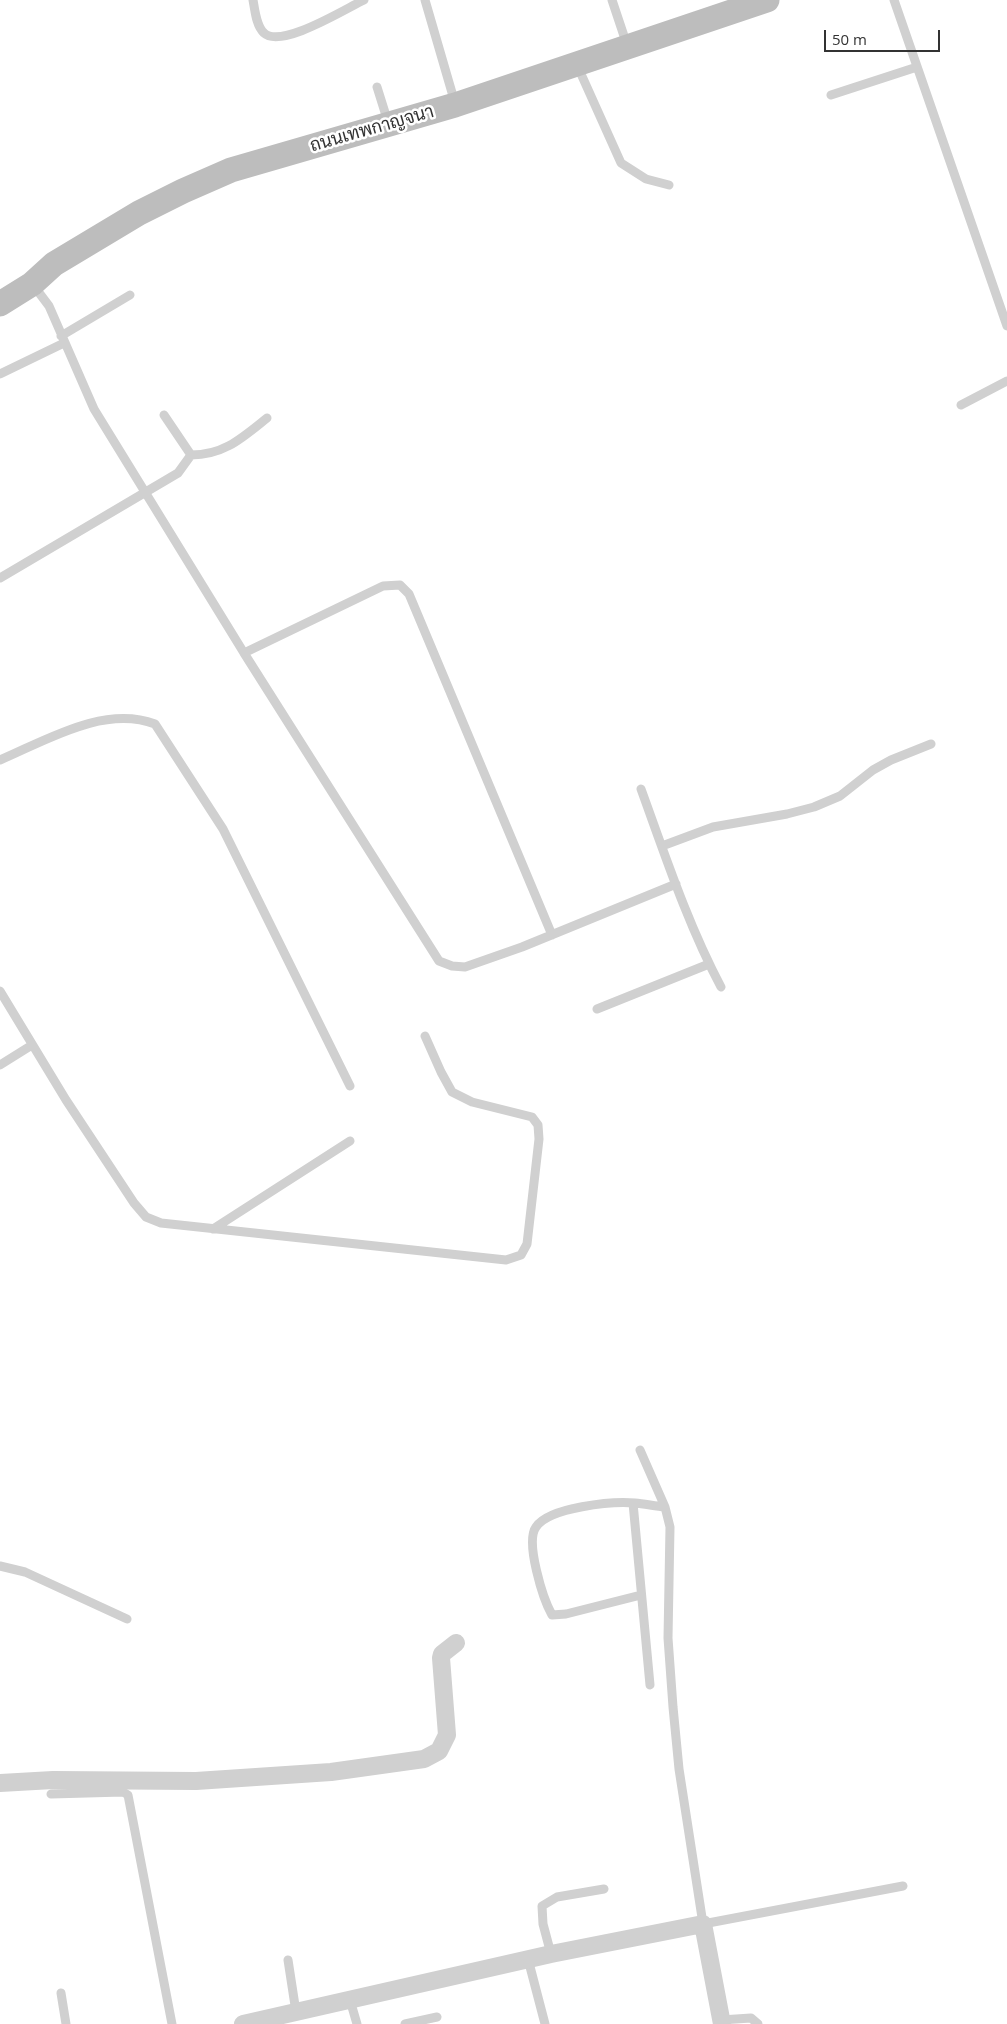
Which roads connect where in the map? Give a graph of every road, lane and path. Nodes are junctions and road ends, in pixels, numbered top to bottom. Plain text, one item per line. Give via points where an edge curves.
1 (253, 0) edge
2 (364, 0) edge
3 (425, 0) edge
4 (612, 0) edge
5 (894, 0) edge
6 (758, 2) edge
7 (349, 3) edge
8 (628, 48) junction
9 (577, 65) junction
10 (917, 67) junction
11 (377, 87) dead end
12 (831, 95) dead end
13 (455, 105) junction
14 (388, 124) junction
15 (670, 185) dead end
16 (32, 284) junction
17 (130, 295) dead end
18 (0, 304) edge
19 (1007, 326) edge
20 (62, 340) junction
21 (0, 374) edge
22 (1007, 381) edge
23 (961, 404) dead end
24 (164, 414) dead end
25 (267, 418) dead end
26 (191, 455) junction
27 (146, 492) junction
28 (0, 578) edge
29 (244, 653) junction
30 (931, 744) dead end
31 (0, 760) edge
32 (641, 789) dead end
33 (662, 846) junction
34 (676, 884) junction
35 (552, 935) junction
36 (709, 964) junction
37 (721, 988) dead end
38 (0, 991) edge
39 (597, 1009) dead end
40 (425, 1036) dead end
41 (32, 1045) junction
42 (0, 1065) edge
43 (350, 1086) dead end
44 (350, 1141) dead end
45 (213, 1229) junction
46 (640, 1450) dead end
47 (633, 1503) junction
48 (665, 1507) junction
49 (0, 1566) edge
50 (641, 1595) junction
51 (127, 1619) dead end
52 (456, 1642) dead end
53 (650, 1685) dead end
54 (0, 1783) edge
55 (51, 1794) dead end
56 (903, 1886) dead end
57 (604, 1889) dead end
58 (703, 1924) junction
59 (551, 1954) junction
60 (528, 1959) junction
61 (288, 1960) dead end
62 (62, 1993) dead end
63 (350, 2000) junction
64 (296, 2012) junction
65 (438, 2017) dead end
66 (722, 2022) edge
67 (66, 2024) edge
68 (172, 2024) edge
69 (243, 2024) edge
70 (357, 2024) edge
71 (405, 2024) edge
72 (545, 2024) edge
73 (758, 2024) edge

1 - 7 lane via 258,23 270,37 294,34
2 - 7 lane
3 - 13 lane
4 - 8 lane
5 - 10 lane
6 - 8 street, ถนนเทพกาญจนา
8 - 9 street, ถนนเทพกาญจนา
9 - 13 street, ถนนเทพกาญจนา
9 - 15 lane via 620,163 646,179
10 - 12 lane
10 - 19 lane
11 - 14 lane
13 - 14 street, ถนนเทพกาญจนา
14 - 16 street, ถนนเทพกาญจนา via 274,156 183,190 54,264
16 - 18 street, ถนนเทพกาญจนา
16 - 20 lane via 49,306
17 - 20 lane
20 - 21 lane
20 - 27 lane via 94,409
22 - 23 lane
24 - 26 lane
25 - 26 lane via 233,445 205,455
26 - 27 lane via 178,473
27 - 28 lane
27 - 29 lane
29 - 35 lane via 439,961 465,967
29 - 35 lane via 383,586 400,585 410,594
30 - 33 lane via 891,760 840,796 814,807 713,827
31 - 43 lane via 97,722 142,719 155,724 223,829
32 - 33 lane
33 - 34 lane
34 - 35 lane
34 - 36 lane
36 - 37 lane
36 - 39 lane
38 - 41 lane
40 - 45 lane via 452,1092 472,1102 532,1117 538,1125 528,1244 521,1255 506,1260
41 - 42 lane
41 - 45 lane via 146,1218 161,1223
44 - 45 lane
46 - 48 lane
47 - 48 lane
47 - 50 lane
47 - 50 lane via 564,1511 535,1527 531,1542 546,1604 552,1615
48 - 58 lane via 671,1546 668,1638 674,1716
49 - 51 lane via 25,1572
50 - 53 lane
52 - 54 street via 441,1658 447,1735 439,1750 424,1759 331,1772 196,1781
55 - 68 lane via 123,1792 128,1795
56 - 58 lane
57 - 59 lane via 557,1897 542,1906
58 - 59 street
58 - 66 street
59 - 60 street
60 - 63 street
60 - 72 lane
61 - 64 lane
62 - 67 lane
63 - 64 street
63 - 70 lane
64 - 69 street
65 - 71 lane
66 - 73 lane via 751,2018

